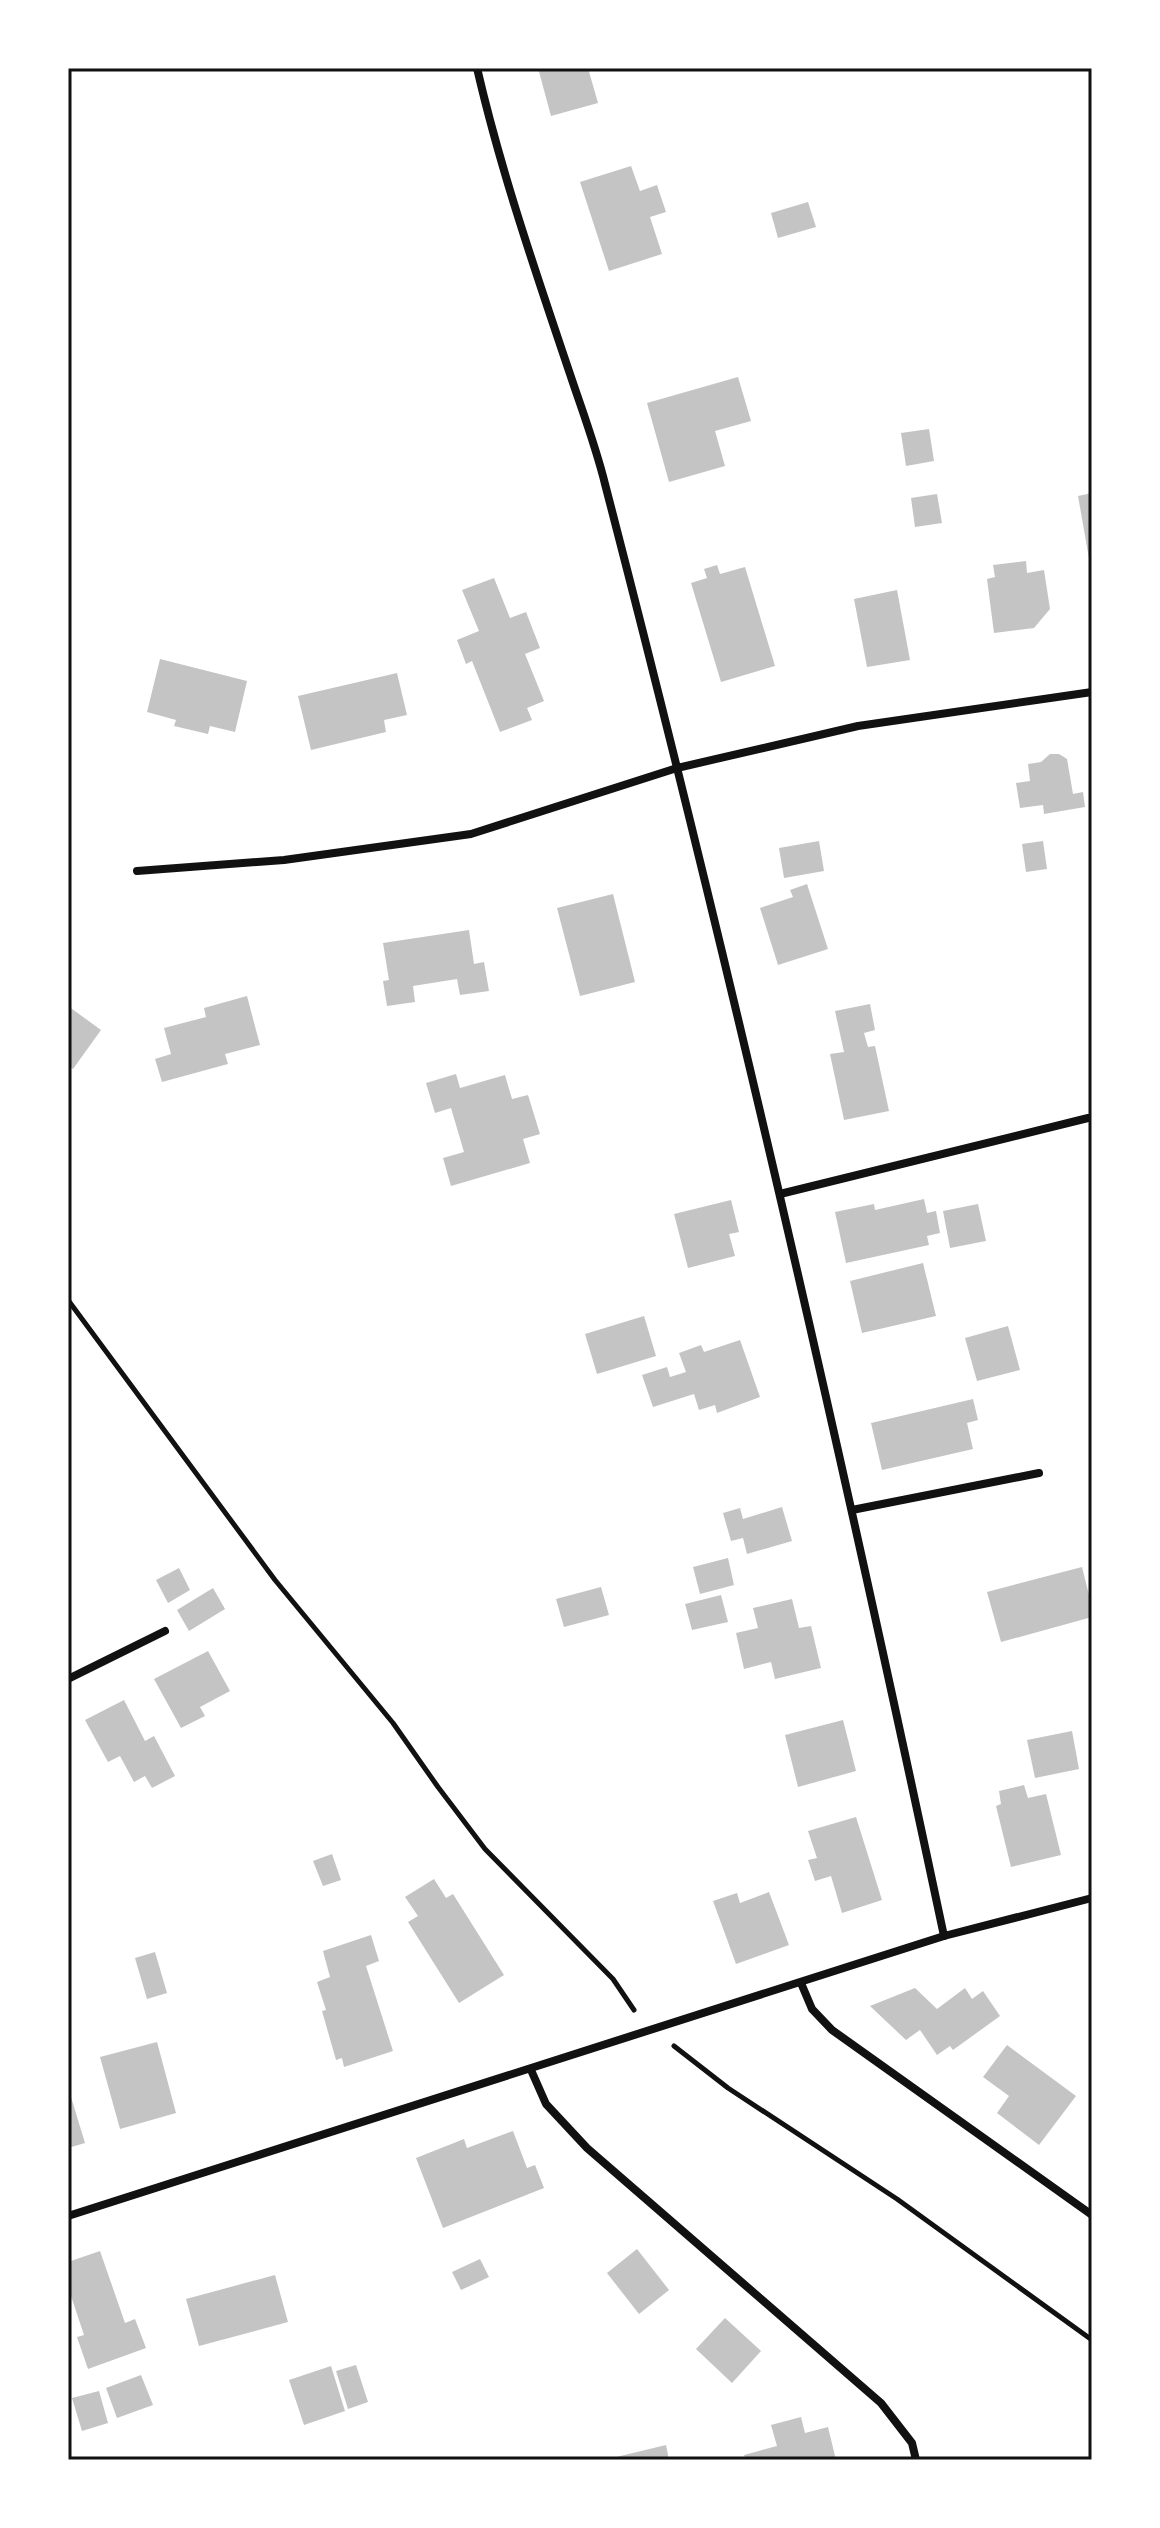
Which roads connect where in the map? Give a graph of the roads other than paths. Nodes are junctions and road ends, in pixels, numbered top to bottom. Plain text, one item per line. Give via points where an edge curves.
1 (477, 68) edge
2 (1092, 692) edge
3 (677, 768) junction
4 (137, 871) dead end
5 (1088, 1118) dead end
6 (780, 1194) junction
7 (1039, 1473) dead end
8 (852, 1510) junction
9 (165, 1631) dead end
10 (68, 1679) edge
11 (1092, 1898) edge
12 (944, 1936) junction
13 (801, 1983) junction
14 (531, 2070) junction
15 (1092, 2215) edge
16 (68, 2216) edge
17 (916, 2460) edge

1 - 3 street via 522,229 603,476
2 - 3 street via 858,726
3 - 4 street via 471,834 284,860
3 - 6 street
5 - 6 street
6 - 8 street
7 - 8 street
8 - 12 street
9 - 10 street
11 - 12 street
12 - 13 street
13 - 14 street
13 - 15 street via 816,2015 839,2036
14 - 16 street
14 - 17 street via 546,2104 587,2148 881,2403 912,2443

